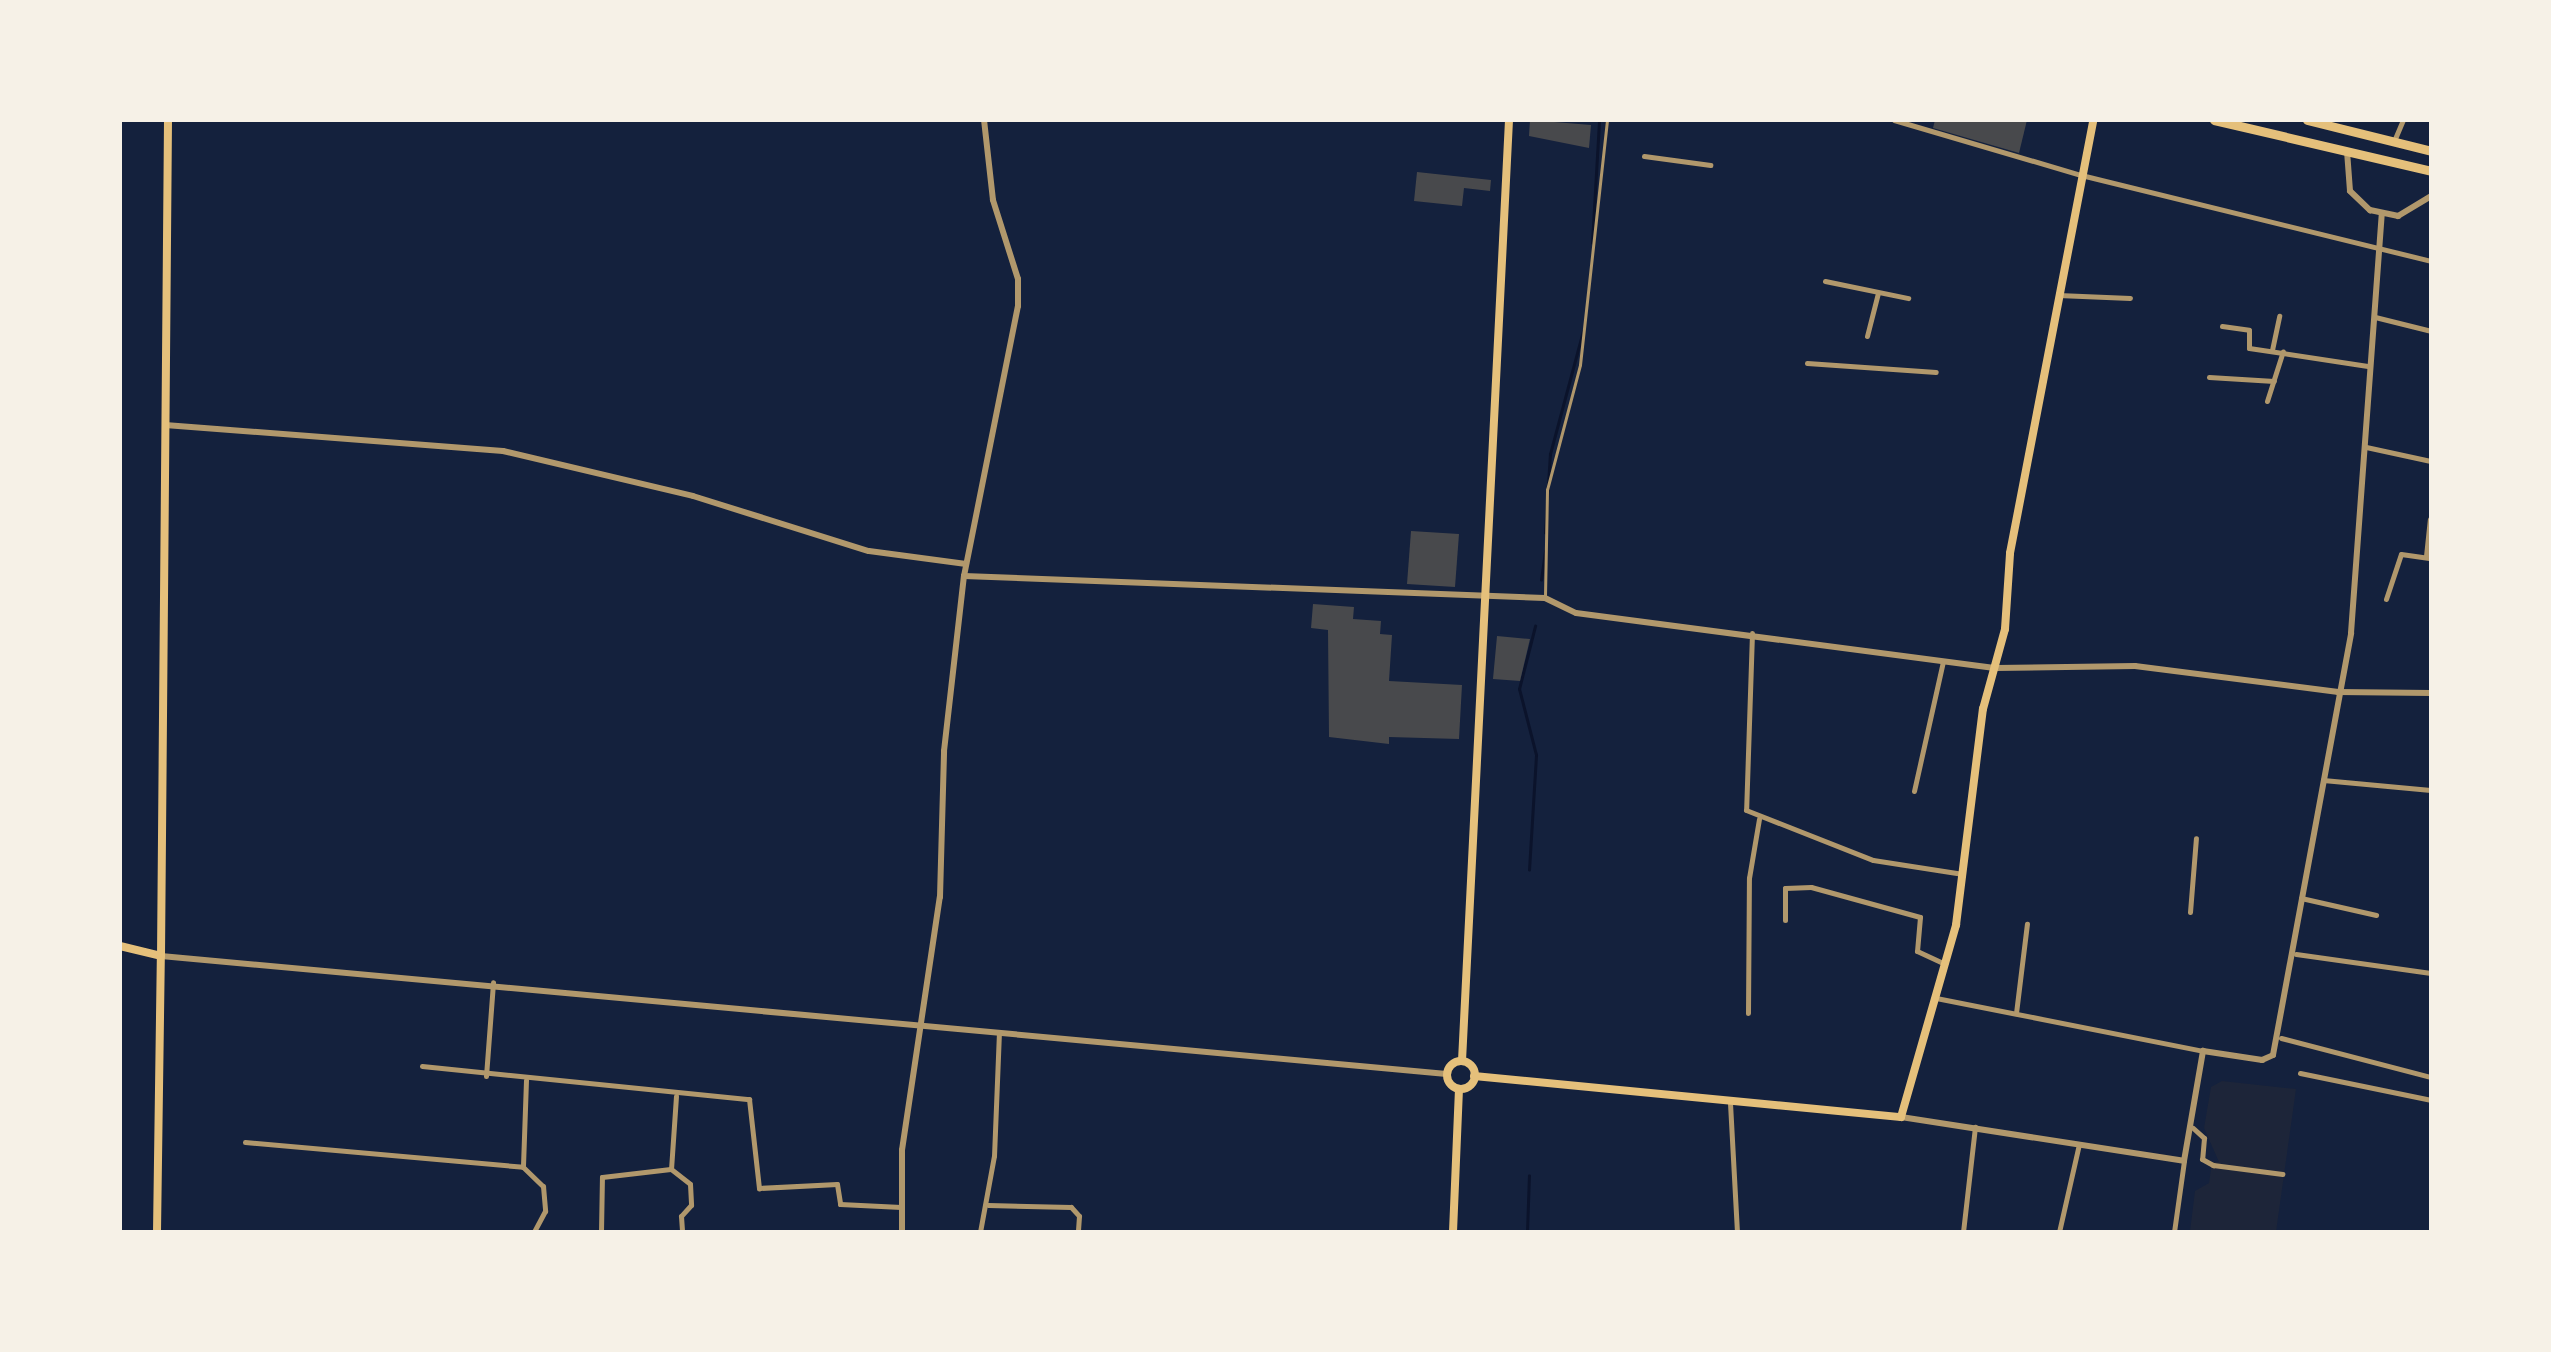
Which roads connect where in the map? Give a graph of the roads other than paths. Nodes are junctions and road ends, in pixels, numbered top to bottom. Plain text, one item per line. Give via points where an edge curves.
1 (168, 120) edge
2 (984, 120) edge
3 (1509, 120) edge
4 (1607, 120) edge
5 (1894, 120) edge
6 (2094, 120) edge
7 (2214, 120) edge
8 (2308, 120) edge
9 (2403, 120) edge
10 (2394, 141) junction
11 (2347, 150) junction
12 (2431, 150) edge
13 (1644, 156) dead end
14 (1710, 164) dead end
15 (2431, 171) edge
16 (2080, 174) junction
17 (2431, 196) edge
18 (2382, 215) junction
19 (2377, 248) junction
20 (2431, 261) edge
21 (1825, 281) dead end
22 (1878, 293) junction
23 (2058, 295) junction
24 (1908, 298) dead end
25 (2130, 298) dead end
26 (2279, 316) dead end
27 (2372, 316) junction
28 (2222, 326) dead end
29 (2431, 331) edge
30 (1868, 336) dead end
31 (2272, 350) junction
32 (2283, 351) junction
33 (1807, 362) dead end
34 (2368, 366) junction
35 (1936, 372) dead end
36 (2209, 376) dead end
37 (2274, 381) junction
38 (2267, 401) dead end
39 (165, 425) junction
40 (2363, 446) junction
41 (2431, 461) edge
42 (2430, 519) edge
43 (2429, 558) edge
44 (966, 564) junction
45 (964, 576) junction
46 (1488, 593) junction
47 (1545, 598) junction
48 (2386, 599) dead end
49 (1752, 633) junction
50 (1944, 661) junction
51 (1996, 668) junction
52 (2338, 692) junction
53 (2431, 693) edge
54 (2323, 780) junction
55 (2431, 790) edge
56 (1914, 791) dead end
57 (1759, 819) junction
58 (2196, 838) dead end
59 (1963, 874) junction
60 (2300, 897) junction
61 (2190, 912) dead end
62 (2376, 915) dead end
63 (1785, 920) dead end
64 (2027, 924) dead end
65 (120, 946) edge
66 (2296, 954) junction
67 (160, 956) junction
68 (1945, 964) junction
69 (2431, 973) edge
70 (493, 982) junction
71 (1933, 998) junction
72 (2016, 1012) junction
73 (1748, 1013) dead end
74 (920, 1025) junction
75 (999, 1033) junction
76 (2280, 1038) junction
77 (2202, 1051) junction
78 (1462, 1061) junction
79 (422, 1066) dead end
80 (2300, 1073) dead end
81 (1447, 1074) junction
82 (486, 1076) junction
83 (1474, 1076) junction
84 (2431, 1077) edge
85 (526, 1080) junction
86 (1460, 1088) junction
87 (676, 1096) junction
88 (2431, 1100) edge
89 (1730, 1103) junction
90 (1900, 1117) junction
91 (1976, 1127) junction
92 (2193, 1128) dead end
93 (245, 1142) dead end
94 (2079, 1144) junction
95 (2184, 1161) junction
96 (523, 1166) junction
97 (671, 1169) junction
98 (2282, 1174) dead end
99 (988, 1205) junction
100 (901, 1207) junction
101 (157, 1232) edge
102 (534, 1232) edge
103 (601, 1232) edge
104 (682, 1232) edge
105 (902, 1232) edge
106 (980, 1232) edge
107 (1078, 1232) edge
108 (1452, 1232) edge
109 (1737, 1232) edge
110 (1963, 1232) edge
111 (2059, 1232) edge
112 (2174, 1232) edge

1 - 39 main road
2 - 44 street via 993,200 1018,279 1018,306
3 - 46 main road
4 - 47 lane via 1580,365 1547,490
5 - 16 street
6 - 16 main road
7 - 11 highway
8 - 10 highway
9 - 10 street
10 - 12 highway
11 - 15 highway
11 - 18 street via 2350,191
13 - 14 street
16 - 19 street
16 - 23 main road
17 - 18 street via 2414,212
18 - 19 street
19 - 20 street
19 - 27 street
21 - 22 street
22 - 24 street
22 - 30 street
23 - 25 street
23 - 51 main road
26 - 31 street
27 - 29 street
27 - 34 street
28 - 31 street via 2249,330 2249,348
31 - 32 street
32 - 34 street
32 - 37 street
33 - 35 street
34 - 40 street
36 - 37 street
37 - 38 street
39 - 44 street via 503,451 693,496 869,550
39 - 67 main road
40 - 41 street
40 - 52 street via 2350,633
42 - 43 street
43 - 48 street via 2402,554
44 - 45 street
45 - 46 street
45 - 74 street via 944,750 940,898
46 - 47 street
46 - 78 main road
47 - 49 street via 1576,613
49 - 50 street
49 - 57 street via 1746,810
50 - 51 street
50 - 56 street
51 - 52 street via 2135,666
51 - 59 main road via 1984,709
52 - 53 street
52 - 54 street
54 - 55 street
54 - 60 street
57 - 59 street via 1873,860
57 - 73 street via 1749,878
58 - 61 street
59 - 68 main road
60 - 62 street
60 - 66 street
63 - 68 street via 1785,888 1811,887 1922,919 1917,952
64 - 72 street
65 - 67 main road
66 - 69 street
66 - 76 street
67 - 70 street
67 - 101 main road
68 - 71 main road
70 - 74 street
70 - 82 street
71 - 72 street
71 - 90 main road
72 - 77 street
74 - 75 street
74 - 100 street
75 - 81 street
75 - 99 street
76 - 77 street via 2262,1060
76 - 84 street
77 - 95 street
78 - 81 main road
78 - 83 main road
79 - 82 street
80 - 88 street
81 - 86 main road
82 - 85 street
83 - 86 main road
83 - 89 main road
85 - 87 street
85 - 96 street
86 - 108 main road
87 - 97 street
87 - 100 street via 752,1100 759,1188 838,1184 840,1204
89 - 90 main road
89 - 109 street
90 - 91 street
91 - 94 street
91 - 110 street
92 - 98 street via 2204,1138 2202,1159 2213,1165
93 - 96 street
94 - 95 street
94 - 111 street
95 - 112 street
96 - 102 street via 543,1186 546,1210
97 - 103 street via 602,1177
97 - 104 street via 690,1184
99 - 106 street
99 - 107 street via 1071,1207 1079,1216
100 - 105 street

